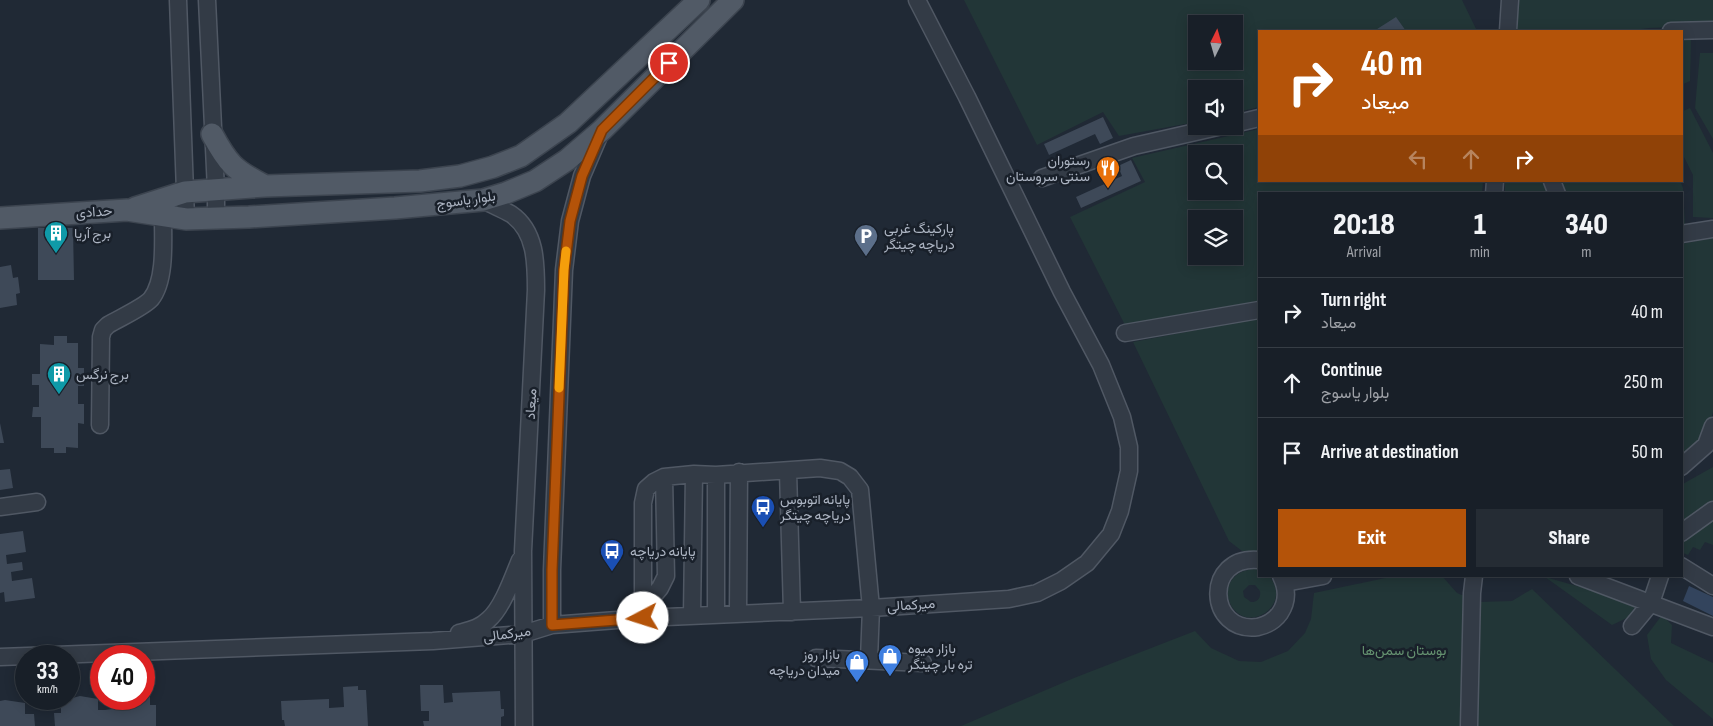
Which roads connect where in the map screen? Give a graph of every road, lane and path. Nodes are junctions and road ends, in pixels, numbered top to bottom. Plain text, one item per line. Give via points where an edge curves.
1 (178, 0) edge
2 (207, 0) edge
3 (699, 0) edge
4 (733, 0) edge
5 (918, 0) edge
6 (1510, 0) edge
7 (1508, 30) edge
8 (1713, 30) edge
9 (1683, 31) edge
10 (1258, 118) edge
11 (1243, 122) edge
12 (602, 130) junction
13 (212, 134) junction
14 (1188, 134) edge
15 (1042, 178) dead end
16 (265, 186) junction
17 (216, 190) junction
18 (185, 192) junction
19 (483, 200) junction
20 (163, 207) junction
21 (127, 210) joint
22 (0, 218) edge
23 (216, 218) junction
24 (186, 219) junction
25 (1713, 229) edge
26 (1683, 234) edge
27 (1258, 310) edge
28 (1125, 333) dead end
29 (100, 425) dead end
30 (1713, 426) edge
31 (1683, 465) edge
32 (788, 471) junction
33 (739, 472) junction
34 (694, 474) junction
35 (716, 475) junction
36 (664, 477) junction
37 (37, 502) dead end
38 (0, 507) edge
39 (1713, 510) edge
40 (1683, 532) edge
41 (523, 551) junction
42 (1258, 560) edge
43 (1683, 567) edge
44 (552, 570) junction
45 (1313, 577) edge
46 (1474, 577) edge
47 (1581, 577) edge
48 (1660, 577) edge
49 (1283, 580) edge
50 (1713, 586) edge
51 (1651, 603) junction
52 (871, 608) junction
53 (792, 612) junction
54 (643, 613) junction
55 (738, 613) junction
56 (716, 615) junction
57 (692, 616) junction
58 (552, 625) junction
59 (1632, 626) dead end
60 (1713, 626) edge
61 (524, 634) junction
62 (433, 641) junction
63 (0, 657) edge
64 (816, 658) dead end
65 (869, 659) junction
66 (923, 663) dead end
67 (524, 726) edge
68 (1470, 726) edge

1 - 18 street
2 - 13 street
3 - 16 main road, بلوار یاسوج via 568,123 521,156 460,176 420,181
4 - 12 main road, بلوار یاسوج
5 - 52 street, میرکمالی via 1101,365 1122,417 1129,447 1129,471 1111,534 1087,563 1061,581 1037,593 1010,599
6 - 7 street
8 - 9 street
10 - 11 street
12 - 19 main road, بلوار یاسوج via 567,160 535,181
12 - 44 street, میعاد via 582,176 570,221 565,260
13 - 16 main road via 232,165
13 - 17 street
14 - 15 street via 1134,146
16 - 17 main road, بلوار یاسوج
17 - 18 main road, بلوار یاسوج
17 - 23 street
18 - 20 main road, بلوار یاسوج
18 - 24 street
19 - 23 main road, بلوار یاسوج
19 - 41 street, میعاد via 512,215 525,228 536,261
20 - 21 main road, بلوار یاسوج
20 - 24 main road, بلوار یاسوج
20 - 29 street via 164,249 159,282 150,299 103,330
21 - 22 main road, حدادی
23 - 24 main road, بلوار یاسوج
25 - 26 street
27 - 28 street
30 - 31 street via 1706,445
32 - 33 street
32 - 52 street via 820,468 840,471 850,477 860,490
32 - 53 street
33 - 35 street
33 - 55 street
34 - 35 street
34 - 36 street
34 - 57 street
35 - 56 street
36 - 54 street via 666,576
36 - 54 street via 646,489 643,503
37 - 38 street
39 - 40 street
41 - 44 street via 526,568 533,574
41 - 61 street, میعاد
41 - 62 street via 507,590 490,619 477,628
42 - 49 street via 1239,562 1225,572 1221,580 1218,601 1230,620 1250,627 1271,622 1284,605
43 - 50 street
44 - 58 street, میعاد
45 - 49 street
46 - 68 street
47 - 51 street
48 - 51 street
51 - 59 street
51 - 60 street
52 - 53 street, میرکمالی
52 - 65 street
53 - 55 street, میرکمالی
54 - 57 street, میرکمالی
54 - 58 street, میرکمالی
55 - 56 street, میرکمالی
56 - 57 street, میرکمالی
58 - 61 street, میرکمالی
61 - 62 street, میرکمالی
61 - 67 street, میعاد
62 - 63 street, میرکمالی
64 - 65 street
65 - 66 street

